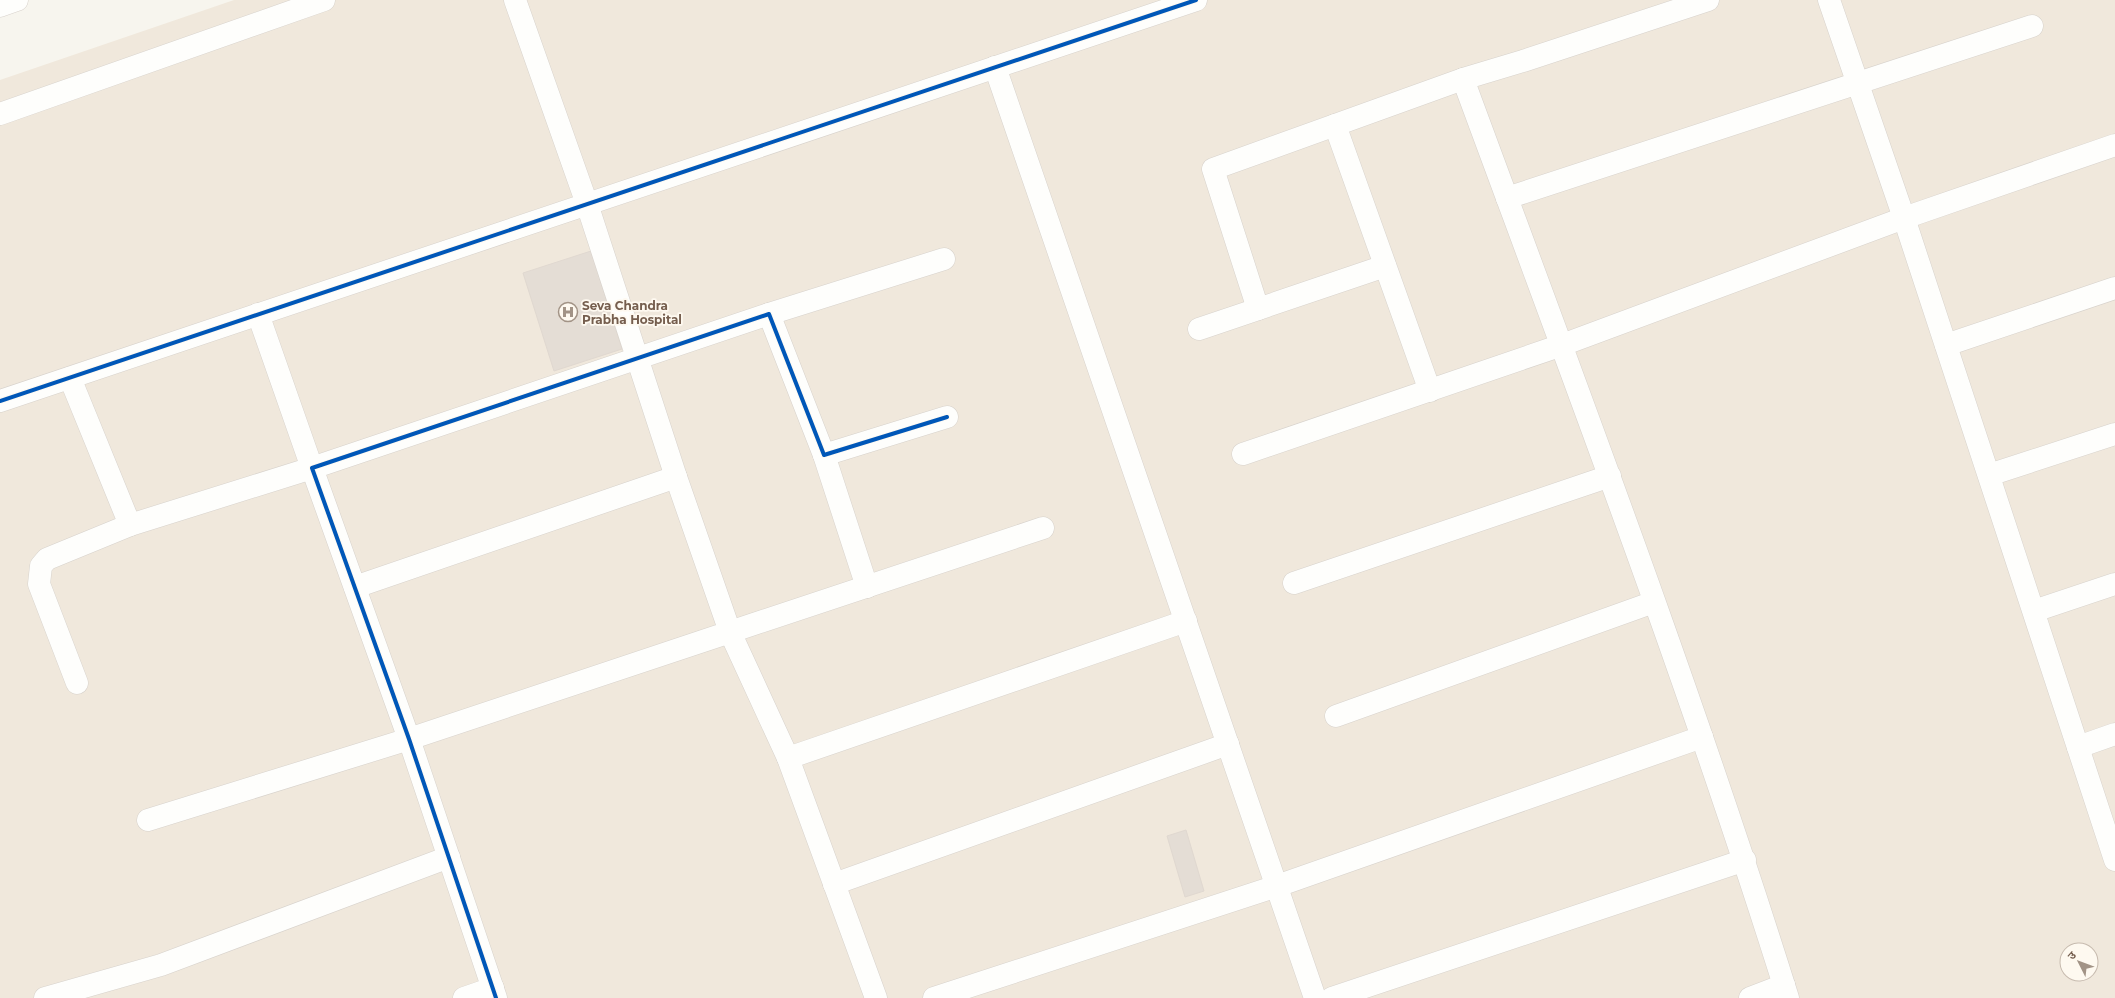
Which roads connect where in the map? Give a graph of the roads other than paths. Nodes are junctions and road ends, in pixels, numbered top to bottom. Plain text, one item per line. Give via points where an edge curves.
1 (16, 0) edge
2 (324, 0) edge
3 (515, 0) edge
4 (1196, 0) edge
5 (1708, 0) edge
6 (1829, 0) edge
7 (0, 6) edge
8 (2032, 26) dead end
9 (995, 67) junction
10 (1463, 79) junction
11 (1858, 81) junction
12 (0, 114) edge
13 (1335, 125) junction
14 (2115, 145) edge
15 (1507, 198) junction
16 (587, 204) junction
17 (1904, 218) junction
18 (944, 259) dead end
19 (1385, 266) junction
20 (2115, 288) edge
21 (1258, 309) junction
22 (258, 314) junction
23 (769, 314) junction
24 (1199, 329) dead end
25 (1562, 345) junction
26 (1946, 345) junction
27 (638, 358) junction
28 (70, 378) junction
29 (1430, 390) junction
30 (0, 401) edge
31 (947, 417) dead end
32 (2115, 434) edge
33 (1243, 454) dead end
34 (824, 455) junction
35 (312, 468) junction
36 (1989, 475) junction
37 (1610, 476) junction
38 (676, 477) junction
39 (130, 525) junction
40 (1043, 528) dead end
41 (1294, 583) dead end
42 (2115, 584) edge
43 (867, 586) junction
44 (355, 587) junction
45 (1654, 602) junction
46 (2034, 611) junction
47 (1186, 621) junction
48 (730, 632) junction
49 (77, 683) dead end
50 (1336, 716) dead end
51 (2115, 734) edge
52 (1702, 737) junction
53 (410, 739) junction
54 (1228, 744) junction
55 (2078, 747) junction
56 (788, 758) junction
57 (148, 820) dead end
58 (449, 857) junction
59 (1745, 860) junction
60 (2115, 860) edge
61 (834, 884) junction
62 (1277, 886) junction
63 (1786, 992) edge
64 (494, 993) edge
65 (45, 998) edge
66 (464, 998) edge
67 (876, 998) edge
68 (934, 998) edge
69 (1315, 998) edge
70 (1332, 998) edge
71 (1750, 998) edge

1 - 7 street
2 - 12 street
3 - 16 street
4 - 9 street
5 - 10 street
6 - 11 street
8 - 11 street
9 - 16 street
9 - 47 street
10 - 13 street
10 - 15 street
11 - 15 street
11 - 17 street
13 - 19 street
13 - 21 street via 1213,169
14 - 17 street
15 - 25 street
16 - 22 street
16 - 27 street
17 - 25 street
17 - 26 street
18 - 23 street
19 - 21 street
19 - 29 street
20 - 26 street
21 - 24 street
22 - 28 street
22 - 35 street
23 - 27 street
23 - 34 street
25 - 29 street
25 - 37 street
26 - 36 street
27 - 35 street
27 - 38 street
28 - 30 street
28 - 39 street
29 - 33 street
31 - 34 street
32 - 36 street
34 - 43 street
35 - 39 street
35 - 44 street
36 - 46 street
37 - 41 street
37 - 45 street
38 - 44 street
38 - 48 street
39 - 49 street via 47,559 40,566 39,584
40 - 43 street
42 - 46 street
43 - 48 street
44 - 53 street
45 - 50 street
45 - 52 street
46 - 55 street
47 - 54 street
47 - 56 street
48 - 53 street
48 - 56 street
51 - 55 street
52 - 59 street
52 - 62 street
53 - 57 street
53 - 58 street
54 - 61 street
54 - 62 street
55 - 60 street
56 - 61 street
58 - 64 street
58 - 65 street via 162,965
59 - 63 street
59 - 70 street
61 - 67 street
62 - 68 street
62 - 69 street
63 - 71 street
64 - 66 street

